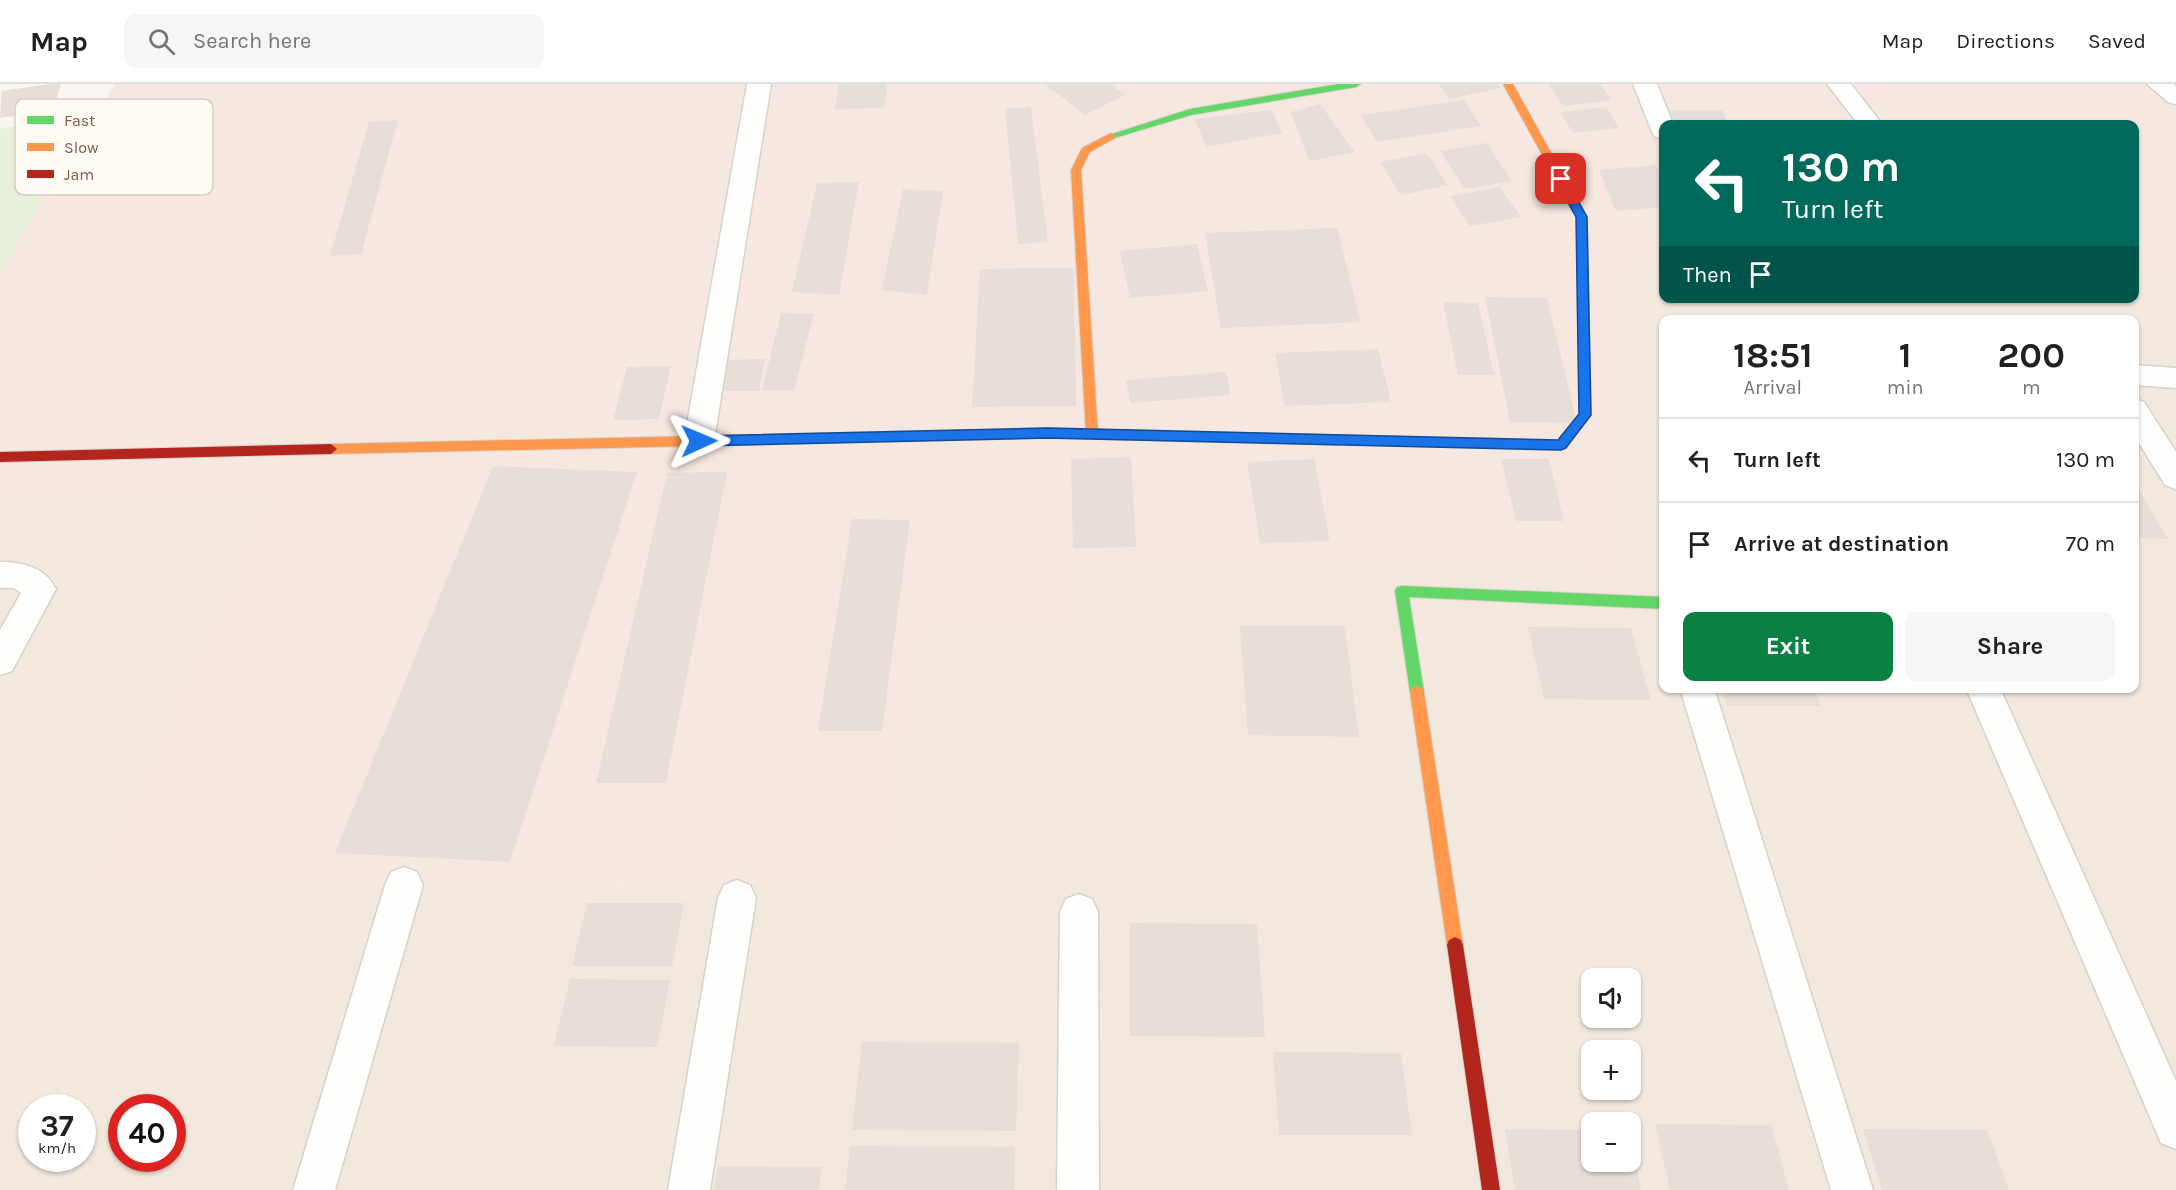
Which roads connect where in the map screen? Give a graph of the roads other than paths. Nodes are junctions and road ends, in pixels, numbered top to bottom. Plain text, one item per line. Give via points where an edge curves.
1 (759, 84) edge
2 (1356, 84) edge
3 (1508, 84) edge
4 (1645, 84) edge
5 (1839, 84) edge
6 (2159, 84) edge
7 (2176, 97) edge
8 (1659, 120) edge
9 (1867, 120) edge
10 (2139, 375) edge
11 (2176, 378) edge
12 (2139, 418) edge
13 (1092, 434) junction
14 (699, 441) junction
15 (0, 457) edge
16 (2176, 477) edge
17 (0, 575) edge
18 (1659, 603) edge
19 (0, 662) edge
20 (1699, 693) edge
21 (1985, 693) edge
22 (404, 885) dead end
23 (737, 898) dead end
24 (1079, 912) dead end
25 (2176, 1128) edge
26 (314, 1190) edge
27 (689, 1190) edge
28 (1078, 1190) edge
29 (1491, 1190) edge
30 (1852, 1190) edge

1 - 14 street
2 - 13 street via 1190,112 1117,133 1086,150 1076,170
3 - 13 street via 1582,217 1585,415 1561,445
4 - 8 street
5 - 9 street
6 - 7 street
10 - 11 street
12 - 16 street
13 - 14 street
14 - 15 street
17 - 19 street via 20,575 40,590
18 - 29 street via 1402,591
20 - 30 street
21 - 25 street
22 - 26 street
23 - 27 street
24 - 28 street

